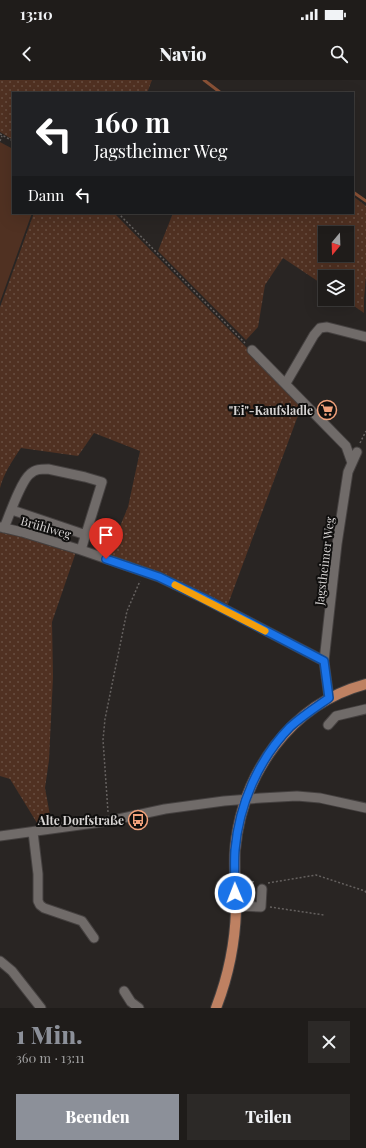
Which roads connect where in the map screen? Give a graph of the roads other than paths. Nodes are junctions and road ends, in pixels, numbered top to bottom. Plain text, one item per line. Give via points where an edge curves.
1 (366, 337) edge
2 (252, 350) road end
3 (286, 383) junction
4 (357, 452) road end
5 (352, 463) junction
6 (12, 510) junction
7 (2, 527) edge
8 (86, 535) junction
9 (81, 550) junction
10 (324, 661) junction
11 (366, 684) edge
12 (329, 698) junction
13 (366, 709) edge
14 (328, 725) dead end
15 (246, 800) junction
16 (366, 808) edge
17 (33, 832) junction
18 (0, 836) edge
19 (261, 885) road end
20 (236, 906) junction
21 (94, 938) dead end
22 (0, 961) edge
23 (124, 991) dead end
24 (41, 1008) edge
25 (139, 1008) edge
26 (216, 1008) edge

1 - 3 street via 327,327 320,328
2 - 3 street
3 - 5 street via 346,446
4 - 5 street, Jagstheimer Weg
5 - 10 street, Jagstheimer Weg via 348,472 338,537
6 - 7 street
6 - 8 street
6 - 8 street via 28,476 37,470 48,469 102,482
7 - 9 street, Brühlweg
8 - 9 street
9 - 10 street, Brühlweg via 159,577
10 - 12 street, Jagstheimer Weg
11 - 12 main road
12 - 15 main road via 290,727 277,742 264,760
13 - 14 street via 336,716
15 - 16 street via 297,796
15 - 17 street via 165,809 109,821
15 - 20 main road via 235,850
17 - 18 street
17 - 21 street via 40,905 82,922
19 - 20 street via 261,907
20 - 26 main road via 232,952
22 - 24 street via 12,971
23 - 25 street via 131,1002

